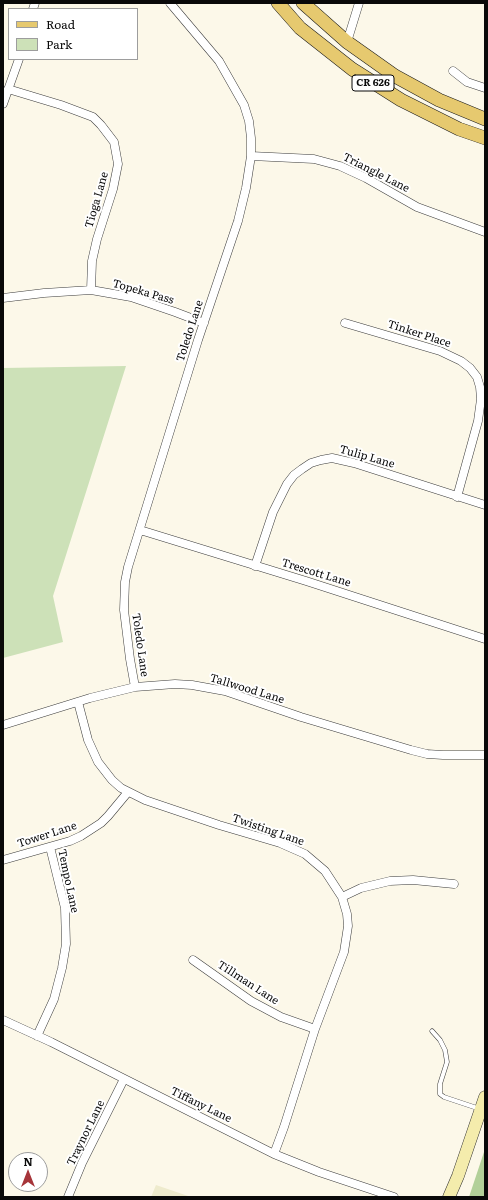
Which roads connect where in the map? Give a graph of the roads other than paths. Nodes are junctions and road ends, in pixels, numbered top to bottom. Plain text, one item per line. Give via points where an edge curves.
1 (170, 3) edge
2 (278, 3) edge
3 (303, 3) edge
4 (359, 3) edge
5 (347, 42) junction
6 (19, 60) edge
7 (453, 71) dead end
8 (485, 88) edge
9 (8, 89) junction
10 (3, 104) edge
11 (485, 119) edge
12 (485, 138) edge
13 (252, 156) junction
14 (485, 232) edge
15 (91, 290) junction
16 (3, 298) edge
17 (345, 323) dead end
18 (204, 324) junction
19 (457, 496) junction
20 (485, 505) edge
21 (140, 530) junction
22 (255, 566) junction
23 (485, 639) edge
24 (135, 687) junction
25 (78, 702) junction
26 (3, 725) edge
27 (485, 755) edge
28 (128, 792) junction
29 (50, 847) junction
30 (3, 860) edge
31 (454, 884) dead end
32 (342, 897) junction
33 (193, 960) dead end
34 (3, 1020) edge
35 (315, 1029) junction
36 (432, 1030) dead end
37 (37, 1036) junction
38 (124, 1079) junction
39 (485, 1097) edge
40 (480, 1110) junction
41 (274, 1154) junction
42 (68, 1197) edge
43 (394, 1197) edge
44 (449, 1197) edge

1 - 13 street, Toledo Lane via 219,61 244,105 249,121
2 - 12 main road, CR 626 via 300,28 394,96 459,129
3 - 5 main road, CR 626
4 - 5 street
5 - 11 main road, CR 626 via 395,76 439,100
6 - 9 street
7 - 8 street via 467,82
9 - 10 street
9 - 15 street, Tioga Lane via 93,118 114,142 118,164 92,261
13 - 14 street, Triangle Lane via 314,159 340,166 417,207
13 - 18 street, Toledo Lane via 238,221
15 - 16 street, Topeka Pass
15 - 18 street, Topeka Pass via 131,297
17 - 19 street, Tinker Place via 440,351 470,368 480,387 481,399 478,421
18 - 21 street, Toledo Lane
19 - 20 street, Tulip Lane
19 - 22 street, Tulip Lane via 332,458 311,463 294,475 287,484 273,512
21 - 22 street, Trescott Lane
21 - 24 street, Toledo Lane via 128,567 124,596 125,623
22 - 23 street, Trescott Lane
24 - 25 street, Tallwood Lane
24 - 27 street, Tallwood Lane via 175,684 208,688 427,754
25 - 26 street, Tallwood Lane
25 - 28 street, Twisting Lane via 86,735 98,762 112,780
28 - 29 street, Tower Lane via 108,816 91,830 70,841
28 - 32 street, Twisting Lane via 144,800 280,843 305,854 325,871
29 - 30 street, Tower Lane
29 - 37 street, Tempo Lane via 65,908 66,944 54,999
31 - 32 street via 412,880 390,881 361,888
32 - 35 street, Twisting Lane via 347,914 347,939
33 - 35 street, Tillman Lane via 251,1001 281,1017
34 - 37 street, Tiffany Lane
35 - 41 street, Twisting Lane
36 - 40 lane via 445,1050 447,1062 440,1084 440,1094 444,1098
37 - 38 street, Tiffany Lane
38 - 41 street, Tiffany Lane
38 - 42 street, Traynor Lane via 82,1162
39 - 40 main road
40 - 44 main road
41 - 43 street, Tiffany Lane

